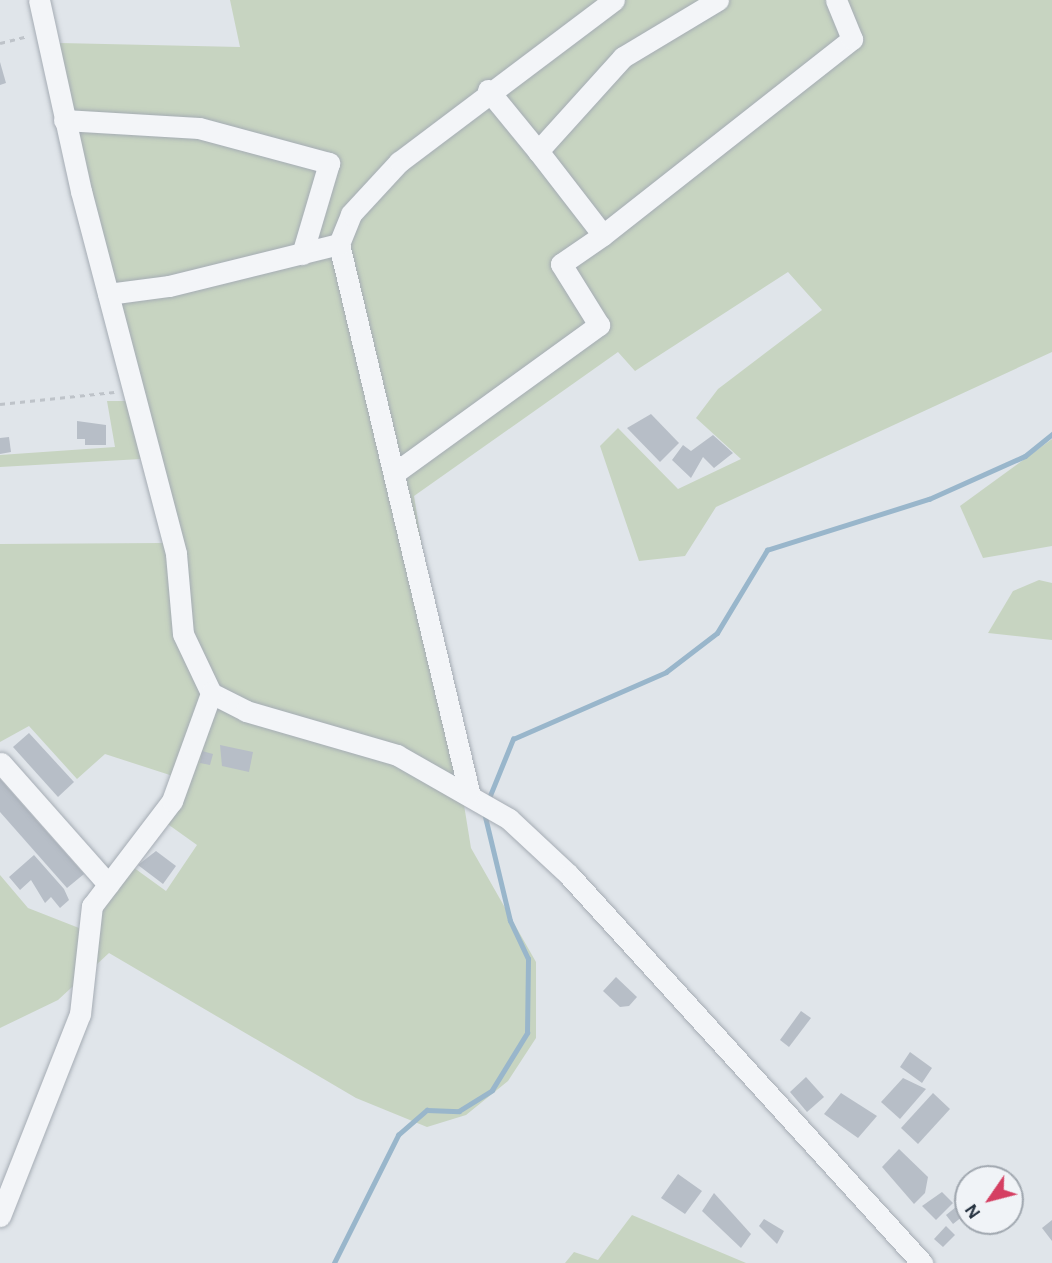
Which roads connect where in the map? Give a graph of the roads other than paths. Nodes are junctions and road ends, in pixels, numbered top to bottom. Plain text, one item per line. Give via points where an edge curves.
1 (39, 0) edge
2 (614, 0) edge
3 (718, 0) edge
4 (836, 0) edge
5 (488, 90) junction
6 (64, 120) junction
7 (538, 151) junction
8 (603, 235) junction
9 (339, 244) junction
10 (302, 254) junction
11 (108, 294) junction
12 (396, 472) junction
13 (211, 693) junction
14 (1, 763) edge
15 (468, 792) junction
16 (108, 884) junction
17 (0, 1216) edge
18 (922, 1263) edge

1 - 6 street
2 - 5 street
3 - 7 street via 623,57
4 - 8 street via 852,39
5 - 7 street
5 - 9 street via 399,162 351,214
6 - 10 street via 199,128 329,163
6 - 11 street
7 - 8 street
8 - 12 street via 561,264 599,325
9 - 10 street
9 - 12 street
10 - 11 street
11 - 13 street via 176,554 183,634
12 - 15 street
13 - 15 street via 246,710 397,755
13 - 16 street via 172,801
14 - 16 street
15 - 18 street via 509,819 569,875
16 - 17 street via 87,918 80,1014

